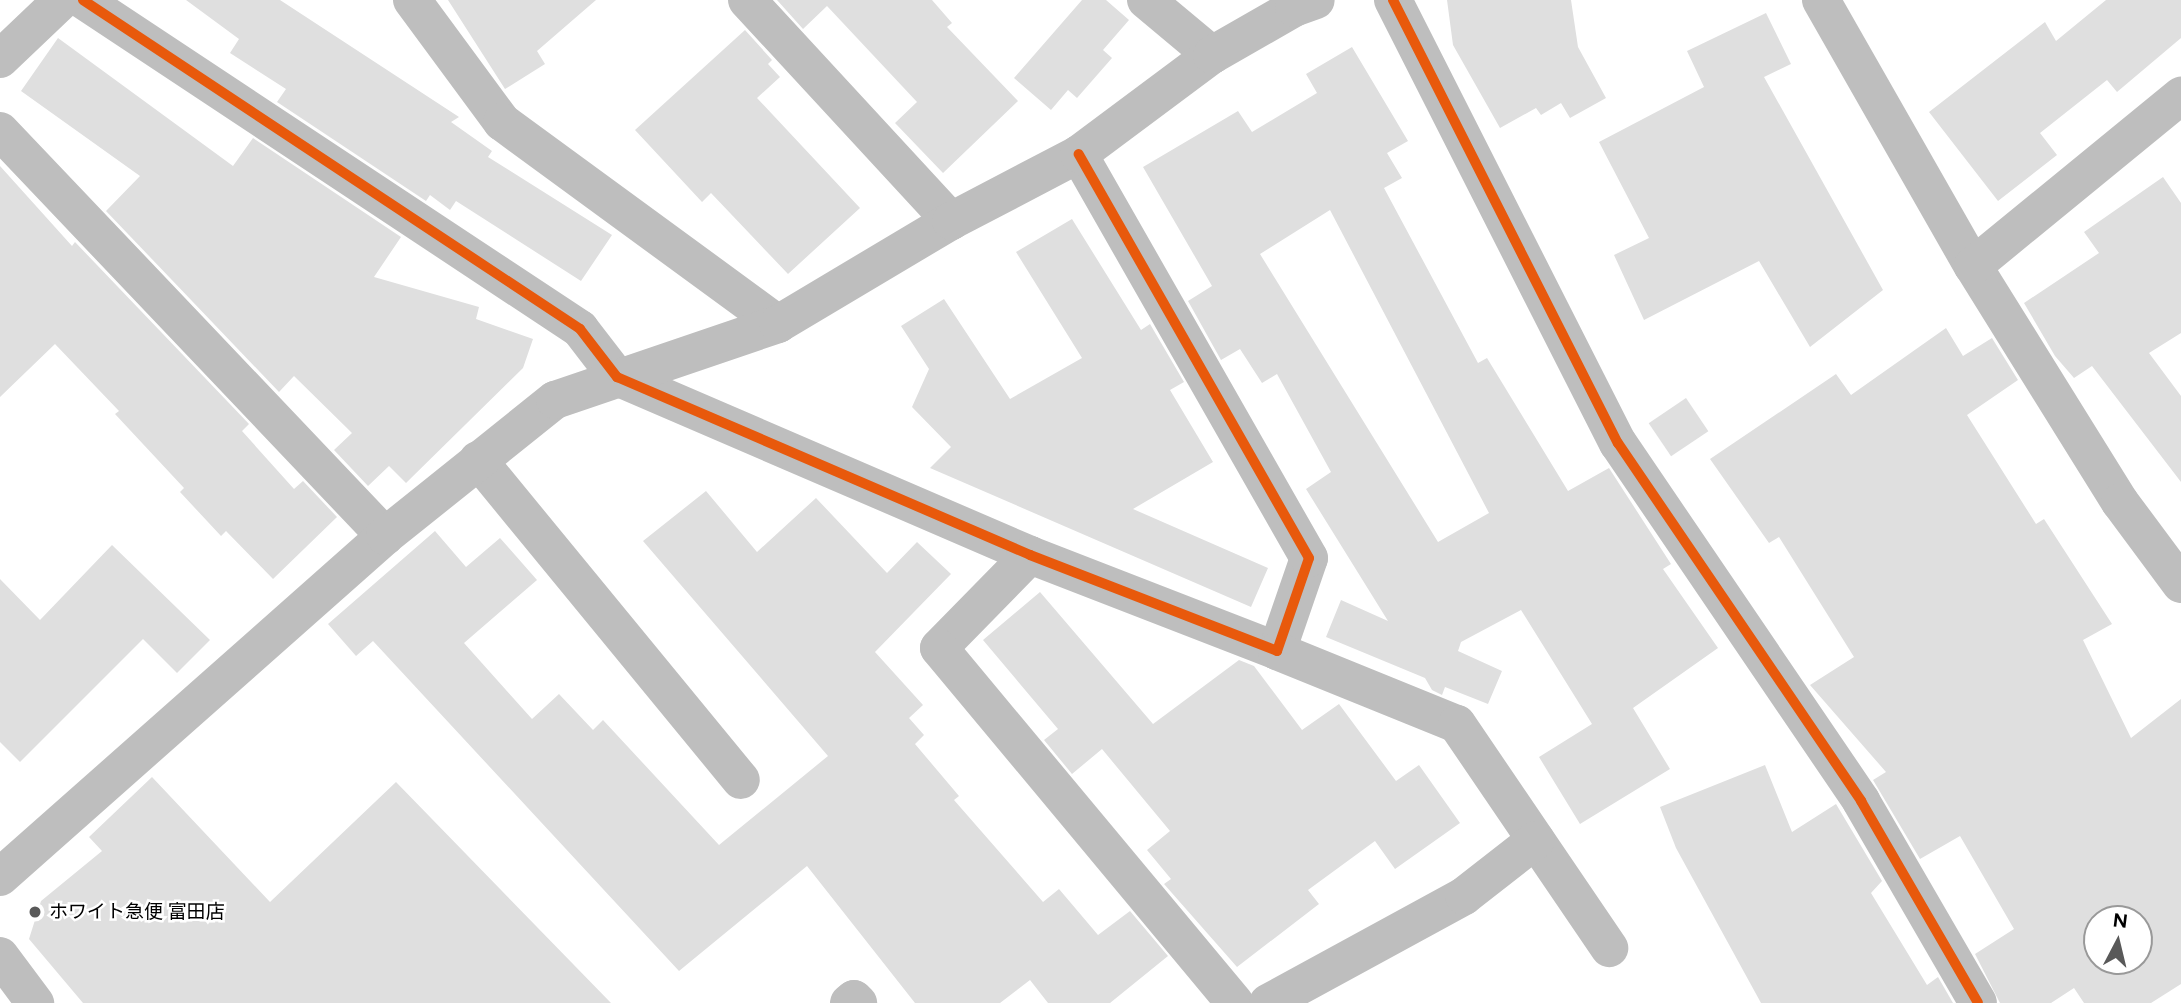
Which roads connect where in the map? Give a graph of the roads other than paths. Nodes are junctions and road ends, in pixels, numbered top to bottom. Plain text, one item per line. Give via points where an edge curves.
1 (62, 0) edge
2 (83, 0) edge
3 (412, 0) edge
4 (747, 0) edge
5 (1146, 0) edge
6 (1316, 0) edge
7 (1393, 0) edge
8 (1821, 0) edge
9 (1212, 55) junction
10 (0, 59) edge
11 (2181, 96) edge
12 (0, 131) edge
13 (1079, 154) junction
14 (951, 221) junction
15 (1973, 266) junction
16 (778, 324) junction
17 (617, 377) junction
18 (478, 460) junction
19 (385, 536) junction
20 (1030, 555) junction
21 (2181, 584) edge
22 (1277, 651) junction
23 (741, 780) dead end
24 (1536, 840) junction
25 (0, 877) edge
26 (1609, 948) dead end
27 (0, 956) edge
28 (35, 1003) edge
29 (849, 1003) edge
30 (858, 1003) edge
31 (1234, 1003) edge
32 (1268, 1003) edge
33 (1978, 1003) edge

1 - 10 street
2 - 17 street via 580,329
3 - 16 street via 502,122
4 - 14 street
5 - 9 street
6 - 9 street
7 - 33 street via 1618,443 1860,801
8 - 15 street
9 - 13 street
11 - 15 street
12 - 19 street
13 - 14 street
13 - 22 street via 1309,558
14 - 16 street
15 - 21 street via 2120,502
16 - 17 street
17 - 18 street via 555,400
17 - 20 street
18 - 19 street
18 - 23 street
19 - 25 street
20 - 22 street
20 - 31 street via 939,648
22 - 24 street via 1457,724
24 - 26 street
24 - 32 street via 1464,896
27 - 28 street
29 - 30 street via 854,999

